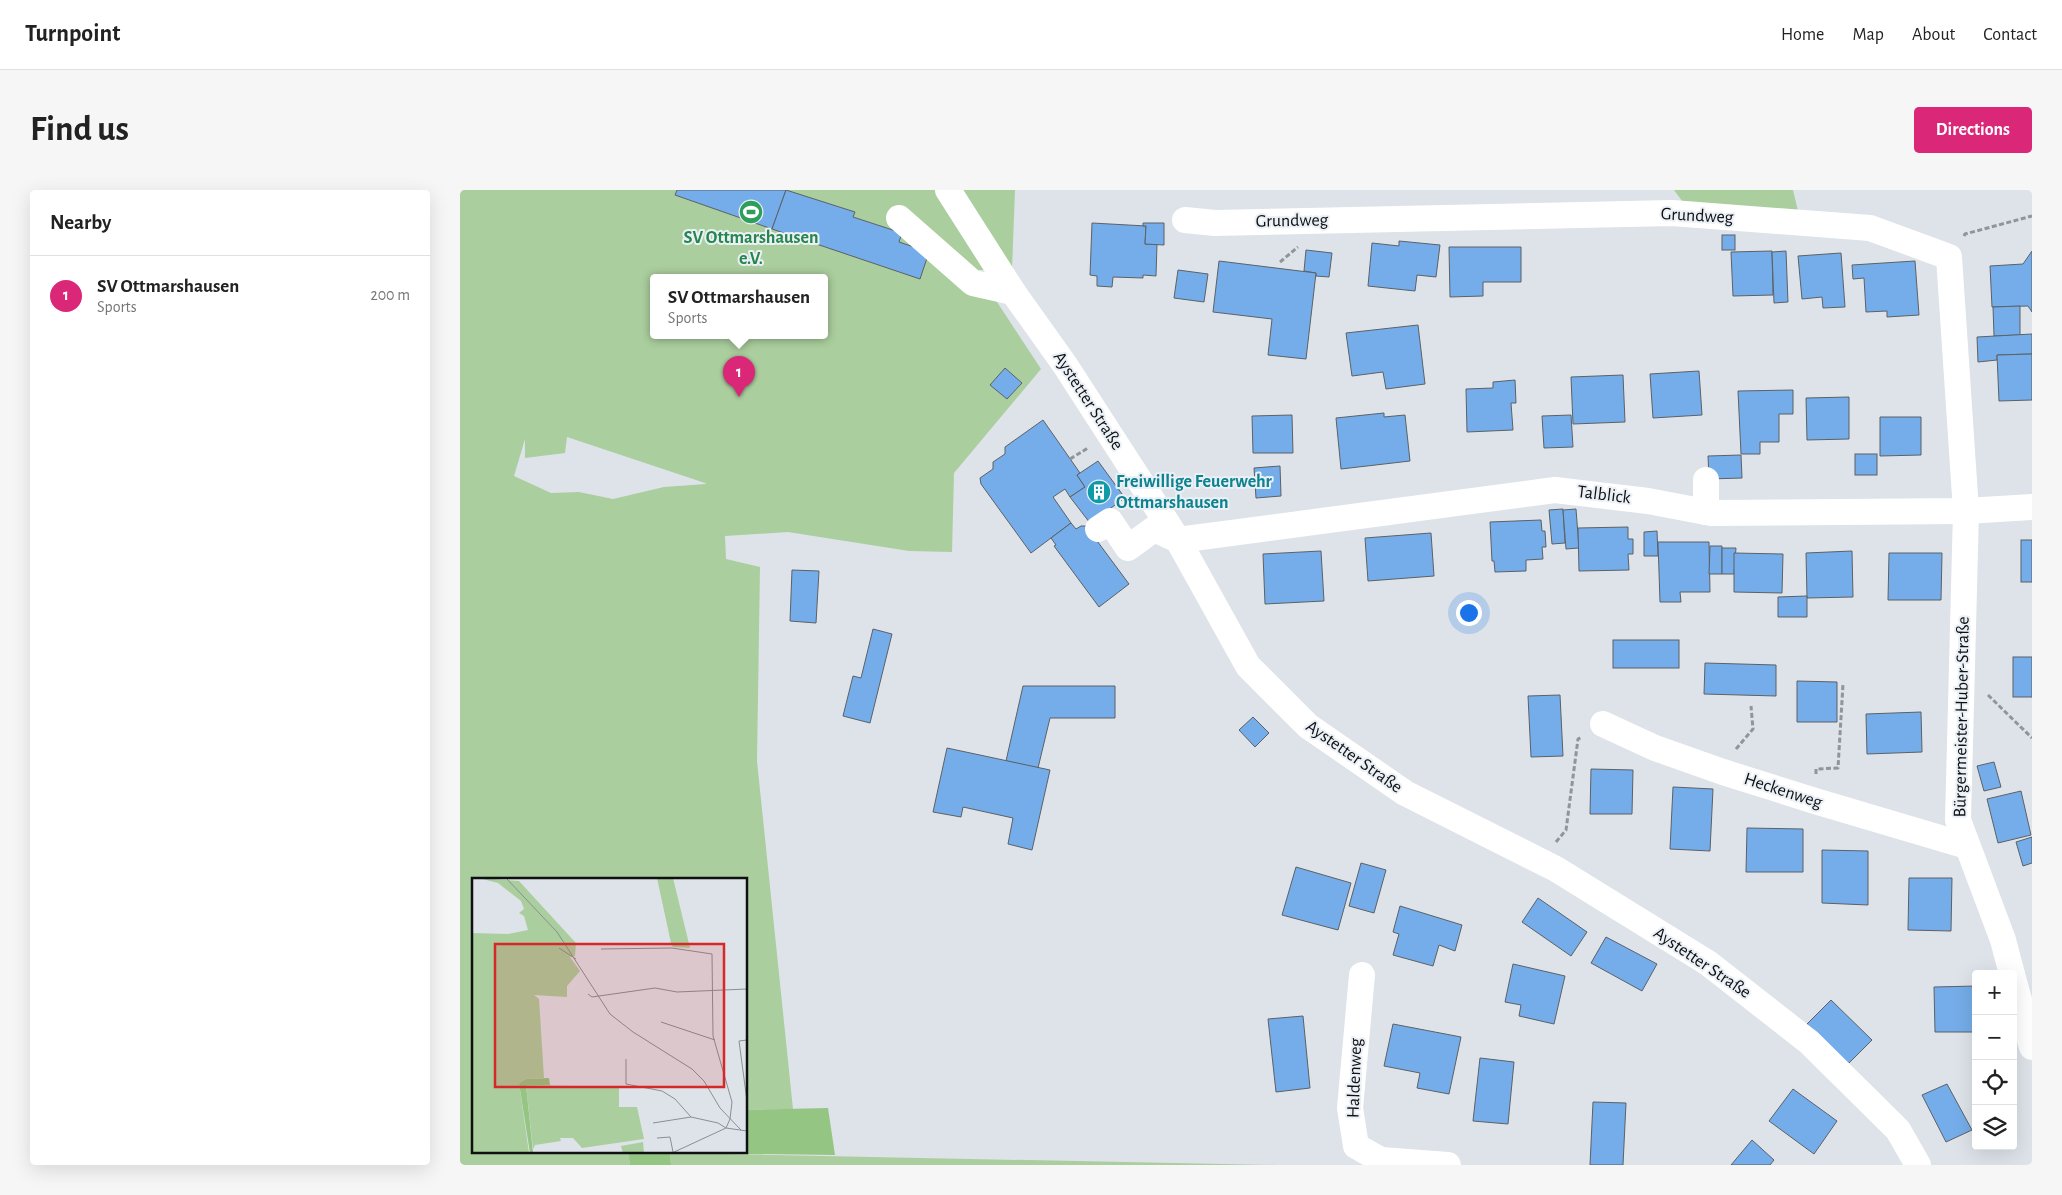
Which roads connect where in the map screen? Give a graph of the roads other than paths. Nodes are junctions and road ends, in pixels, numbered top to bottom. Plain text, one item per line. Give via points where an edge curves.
1 (948, 190) edge
2 (899, 218) dead end
3 (1185, 220) dead end
4 (1013, 292) junction
5 (1706, 480) dead end
6 (2032, 507) edge
7 (1966, 511) junction
8 (1706, 512) junction
9 (1098, 529) dead end
10 (1178, 540) junction
11 (1602, 724) dead end
12 (1967, 846) junction
13 (2011, 970) edge
14 (1362, 975) dead end
15 (2017, 993) edge
16 (2032, 1047) edge
17 (1448, 1165) edge
18 (1918, 1165) edge

1 - 4 street, Aystetter Straße
2 - 4 street via 973,283
3 - 7 street, Grundweg via 1214,223 1672,213 1870,228 1949,257
4 - 10 street, Aystetter Straße via 1065,365
5 - 8 street
6 - 7 street, Talblick
7 - 8 street, Talblick
7 - 12 street, Bürgermeister-Huber-Straße via 1958,820
8 - 10 street, Talblick via 1648,501 1555,490
9 - 10 street via 1110,522 1128,548 1154,529
10 - 18 street, Aystetter Straße via 1248,666 1308,726 1405,793 1556,869 1708,963 1809,1042 1898,1130
11 - 12 street, Heckenweg via 1654,748 1723,772
12 - 13 street, Bürgermeister-Huber-Straße via 2003,940
14 - 17 street, Haldenweg via 1350,1108 1356,1146 1381,1160
15 - 16 street

